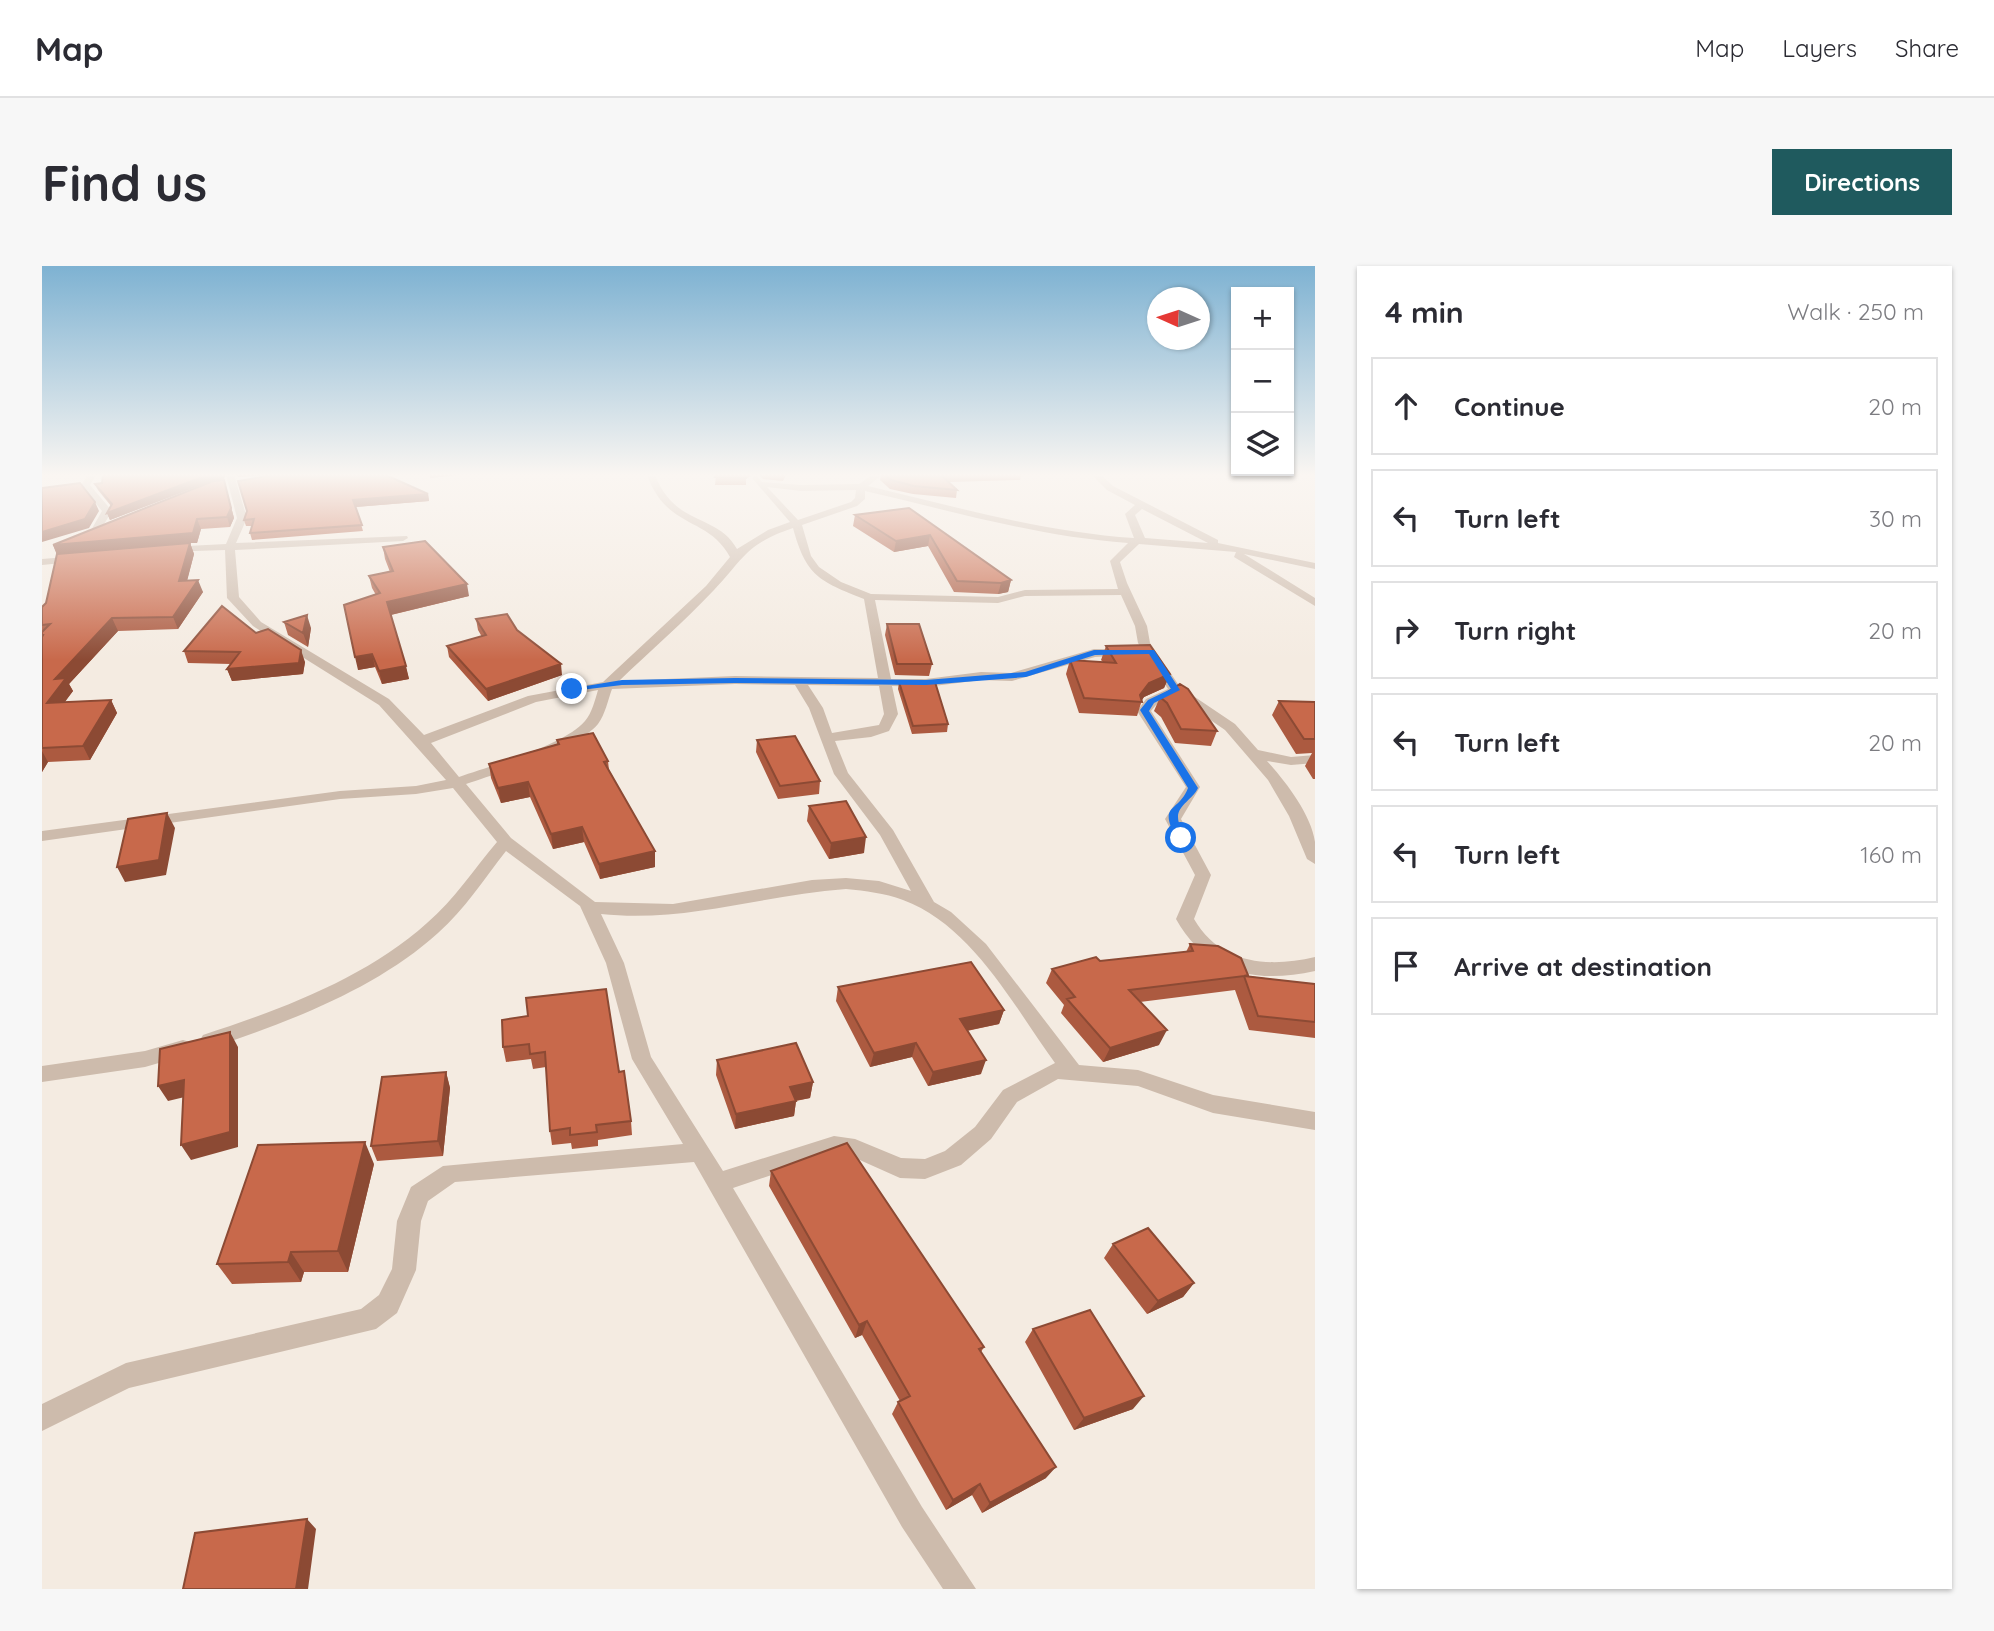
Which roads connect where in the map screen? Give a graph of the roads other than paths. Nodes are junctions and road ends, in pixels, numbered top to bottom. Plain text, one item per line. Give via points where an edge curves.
1 (234, 537) edge
2 (720, 537) edge
3 (764, 537) edge
4 (801, 537) edge
5 (1087, 537) edge
6 (1139, 537) edge
7 (1204, 537) edge
8 (402, 538) dead end
9 (1137, 541) junction
10 (230, 546) junction
11 (1225, 547) junction
12 (54, 548) edge
13 (156, 551) edge
14 (42, 553) edge
15 (735, 556) junction
16 (90, 557) edge
17 (42, 562) edge
18 (1315, 566) edge
19 (1124, 592) junction
20 (869, 597) junction
21 (1315, 603) edge
22 (1151, 652) junction
23 (799, 680) junction
24 (887, 683) junction
25 (607, 685) junction
26 (1175, 690) junction
27 (826, 738) junction
28 (422, 741) junction
29 (1254, 754) junction
30 (1315, 759) edge
31 (456, 783) junction
32 (44, 838) edge
33 (505, 842) junction
34 (1315, 859) edge
35 (928, 906) junction
36 (589, 907) junction
37 (1315, 964) edge
38 (1072, 1071) junction
39 (42, 1074) edge
40 (1315, 1121) edge
41 (700, 1152) junction
42 (717, 1183) junction
43 (42, 1418) edge
44 (961, 1589) edge

1 - 10 street
2 - 15 street
3 - 15 street
4 - 20 street via 815,569
5 - 9 street
6 - 9 street
7 - 11 street
8 - 10 street
9 - 11 street
9 - 19 street via 1115,561
10 - 13 street
10 - 28 street via 233,598 257,624 384,702
11 - 18 street
11 - 21 street
12 - 14 street
15 - 25 street via 710,588
16 - 17 street
19 - 20 street via 1025,593 998,600
19 - 22 street
20 - 24 street
22 - 24 street via 1094,653 1012,677
22 - 26 street
23 - 24 street
23 - 25 street
23 - 27 street via 816,708
24 - 27 street via 891,714 884,728
25 - 28 street via 533,699
25 - 31 street via 594,720 582,732
26 - 29 street via 1230,727
26 - 37 street via 1144,710 1193,788 1175,807 1172,819 1203,875 1185,919 1192,936 1203,949 1247,967 1273,971
27 - 35 street via 841,774 887,833
28 - 31 street
29 - 30 street via 1291,761
29 - 34 street via 1297,816
31 - 32 street via 282,802
31 - 33 street
33 - 36 street
33 - 39 street via 434,927 409,948 325,993 242,1031 145,1059
35 - 36 street via 884,886 849,882 676,910
35 - 38 street via 981,951
36 - 41 street via 615,963 642,1059
38 - 40 street via 1138,1078 1213,1104
38 - 42 street via 1056,1071 1010,1096 984,1133 953,1158 925,1169 900,1168 855,1148 834,1145
41 - 42 street
41 - 43 street via 452,1173 418,1194 409,1221 404,1270 388,1304 367,1320 126,1376
42 - 44 street via 912,1517

